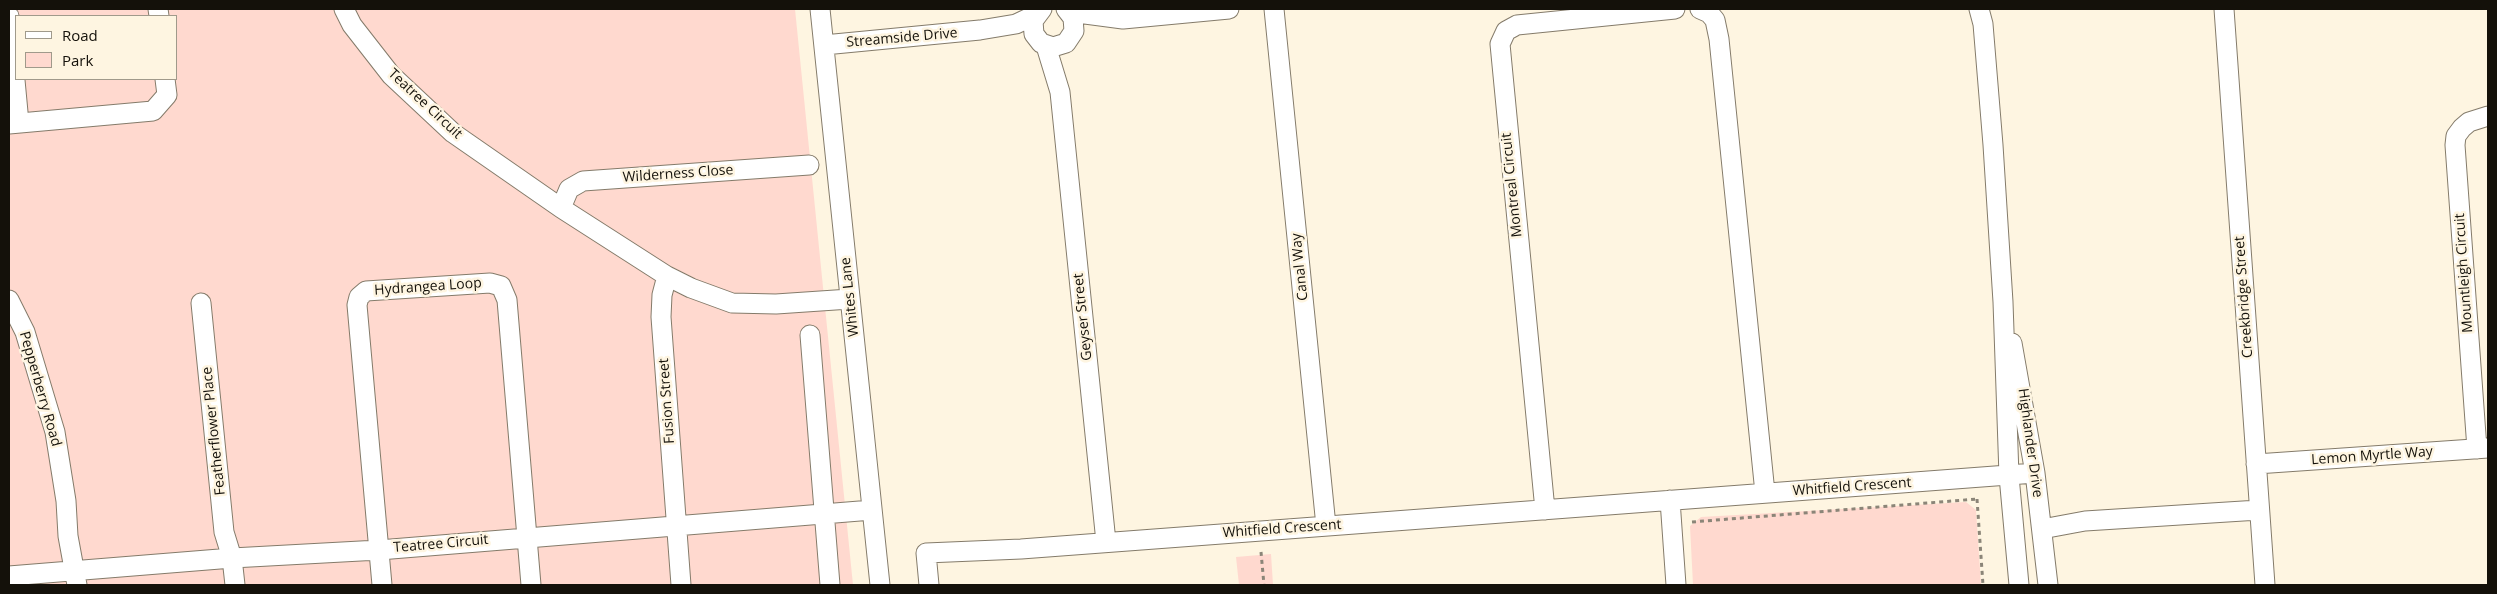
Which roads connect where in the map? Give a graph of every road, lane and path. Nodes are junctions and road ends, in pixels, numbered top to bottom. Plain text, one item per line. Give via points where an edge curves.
1 (344, 9) edge
2 (820, 9) edge
3 (1229, 9) edge
4 (1274, 9) edge
5 (1675, 9) edge
6 (1700, 9) edge
7 (2224, 9) edge
8 (1040, 10) edge
9 (1068, 10) edge
10 (1983, 14) edge
11 (9, 16) edge
12 (1123, 19) junction
13 (980, 30) junction
14 (1069, 40) junction
15 (1042, 43) junction
16 (824, 45) junction
17 (165, 80) edge
18 (1060, 92) junction
19 (2488, 116) edge
20 (14, 124) edge
21 (809, 165) dead end
22 (561, 208) junction
23 (667, 276) junction
24 (850, 299) junction
25 (9, 300) edge
26 (2003, 302) junction
27 (201, 304) dead end
28 (810, 335) dead end
29 (2483, 448) edge
30 (2256, 464) junction
31 (2035, 473) junction
32 (2009, 476) junction
33 (1976, 478) junction
34 (1765, 493) junction
35 (1977, 499) junction
36 (1670, 500) junction
37 (872, 510) junction
38 (1544, 510) junction
39 (2260, 510) junction
40 (825, 514) junction
41 (676, 526) junction
42 (1326, 526) junction
43 (2042, 528) junction
44 (1692, 530) dead end
45 (527, 536) junction
46 (1106, 542) junction
47 (379, 550) junction
48 (1261, 552) dead end
49 (232, 558) junction
50 (2046, 562) junction
51 (9, 576) edge
52 (76, 578) edge
53 (235, 585) edge
54 (382, 585) edge
55 (531, 585) edge
56 (681, 585) edge
57 (830, 585) edge
58 (880, 585) edge
59 (929, 585) edge
60 (1264, 585) edge
61 (1676, 585) edge
62 (1983, 585) edge
63 (2019, 585) edge
64 (2048, 585) edge
65 (2053, 585) edge
66 (2265, 585) edge

1 - 22 street, Teatree Circuit via 352,25 391,75 453,133
2 - 16 street, Whites Lane
3 - 12 street
4 - 42 street, Canal Way
5 - 38 street, Montreal Circuit via 1518,25 1506,32 1500,44
6 - 34 street via 1715,20 1719,39
7 - 30 street, Creekbridge Street
8 - 13 street, Streamside Drive via 1016,24
8 - 15 street, Geyser Street via 1033,28
9 - 12 street
9 - 14 street, Geyser Street via 1075,24
10 - 26 street, Highlander Drive
11 - 20 street
12 - 14 street
13 - 15 street, Streamside Drive
13 - 16 street, Streamside Drive
14 - 15 street, Streamside Drive via 1052,47
14 - 18 street, Geyser Street
15 - 18 street, Geyser Street
16 - 24 street, Whites Lane
17 - 20 street via 167,95 153,111
18 - 46 street, Geyser Street
19 - 29 street, Mountleigh Circuit via 2469,122 2462,128 2456,136 2455,145
21 - 22 street, Wilderness Close via 583,181 569,190
22 - 23 street, Teatree Circuit
23 - 24 street, Teatree Circuit via 732,303
23 - 41 street, Fusion Street via 661,317
24 - 37 street, Whites Lane
25 - 52 street, Pepperberry Road via 25,332 55,432
26 - 31 street, Highlander Drive via 2021,382
26 - 32 street, Highlander Drive
27 - 49 street, Featherflower Place via 224,532
28 - 40 street
29 - 30 street, Lemon Myrtle Way
30 - 39 street, Creekbridge Street
31 - 32 street, Whitfield Crescent
31 - 43 street, Highlander Drive
32 - 33 street, Whitfield Crescent
32 - 63 street, Highlander Drive
33 - 34 street, Whitfield Crescent
33 - 35 path
34 - 36 street, Whitfield Crescent
35 - 44 path via 1692,521
35 - 62 path
36 - 38 street, Whitfield Crescent
36 - 61 street
37 - 40 street, Teatree Circuit
37 - 58 street, Whites Lane
38 - 42 street, Whitfield Crescent
39 - 43 street via 2085,521
39 - 66 street, Creekbridge Street
40 - 41 street, Teatree Circuit
40 - 57 street
41 - 45 street, Teatree Circuit
41 - 56 street, Fusion Street
42 - 46 street, Whitfield Crescent
43 - 50 street, Highlander Drive
45 - 47 street, Teatree Circuit
45 - 47 street, Hydrangea Loop via 507,300 501,286 490,283 366,291 359,297 357,305
45 - 55 street
46 - 59 street, Whitfield Crescent via 926,553
47 - 49 street, Teatree Circuit
47 - 54 street
48 - 60 path
49 - 52 street, Teatree Circuit
49 - 53 street, Featherflower Place
50 - 64 street, Highlander Drive
50 - 65 street
51 - 52 street, Teatree Circuit

